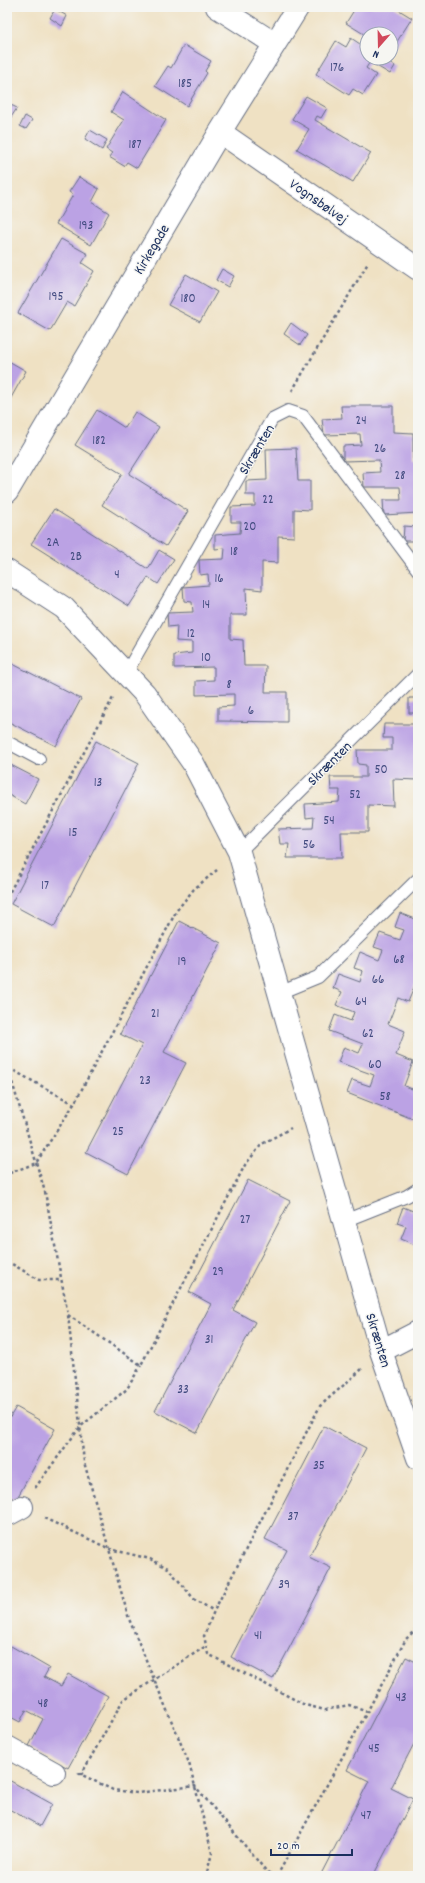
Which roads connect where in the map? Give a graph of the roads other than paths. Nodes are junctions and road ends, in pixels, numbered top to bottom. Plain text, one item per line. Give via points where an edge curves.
1 (217, 7) edge
2 (298, 7) edge
3 (275, 44) junction
4 (220, 132) junction
5 (418, 270) edge
6 (7, 492) edge
7 (418, 570) edge
8 (7, 571) edge
9 (126, 673) junction
10 (418, 674) edge
11 (7, 742) edge
12 (39, 759) dead end
13 (239, 852) junction
14 (418, 879) edge
15 (279, 993) junction
16 (418, 1189) edge
17 (344, 1221) junction
18 (418, 1332) edge
19 (381, 1351) junction
20 (418, 1458) edge
21 (7, 1747) edge
22 (54, 1773) road end

1 - 3 street
2 - 3 street, Kirkegade
3 - 4 street, Kirkegade
4 - 5 street, Vognsbølvej
4 - 6 street, Kirkegade
7 - 9 lane, Skrænten via 303,416 288,411 272,419
8 - 9 street, Skrænten via 64,608
9 - 13 street, Skrænten via 145,694 193,763
10 - 13 lane, Skrænten
11 - 12 lane
13 - 15 street, Skrænten
14 - 15 lane via 318,977
15 - 17 street, Skrænten
16 - 17 lane via 407,1196
17 - 19 street, Skrænten
18 - 19 street
19 - 20 street, Skrænten
21 - 22 street

